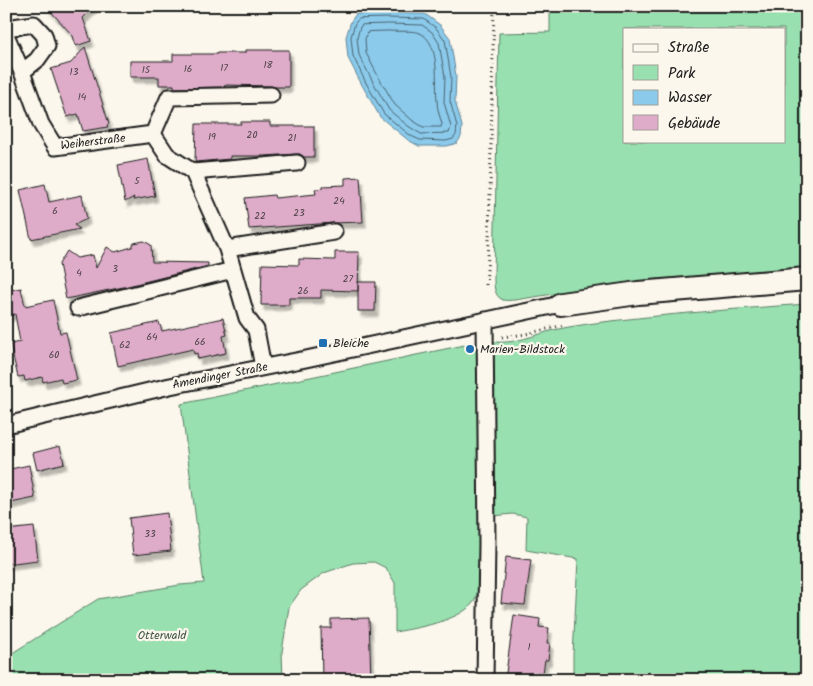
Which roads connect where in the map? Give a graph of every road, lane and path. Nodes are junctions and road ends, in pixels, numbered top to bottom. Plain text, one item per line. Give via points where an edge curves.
1 (494, 6) edge
2 (6, 28) edge
3 (6, 36) edge
4 (22, 72) junction
5 (271, 95) dead end
6 (154, 134) junction
7 (297, 163) dead end
8 (193, 172) junction
9 (334, 232) dead end
10 (227, 249) junction
11 (233, 270) junction
12 (807, 279) edge
13 (486, 285) dead end
14 (78, 308) dead end
15 (563, 315) junction
16 (485, 320) junction
17 (485, 340) junction
18 (263, 367) junction
19 (8, 419) edge
20 (485, 680) edge

1 - 13 path
2 - 4 street via 34,24 44,35 47,46
3 - 4 street, Weiherstraße
4 - 6 street, Weiherstraße via 41,124 55,146
5 - 6 street via 169,97
6 - 8 street via 167,155
7 - 8 street
8 - 10 street
9 - 10 street
10 - 11 street
11 - 14 street
11 - 18 street via 247,318 256,330
12 - 15 street via 638,293
15 - 16 street, Amendinger Straße
15 - 17 path via 526,334
16 - 17 street
16 - 18 street, Amendinger Straße
17 - 20 street
18 - 19 street, Amendinger Straße

